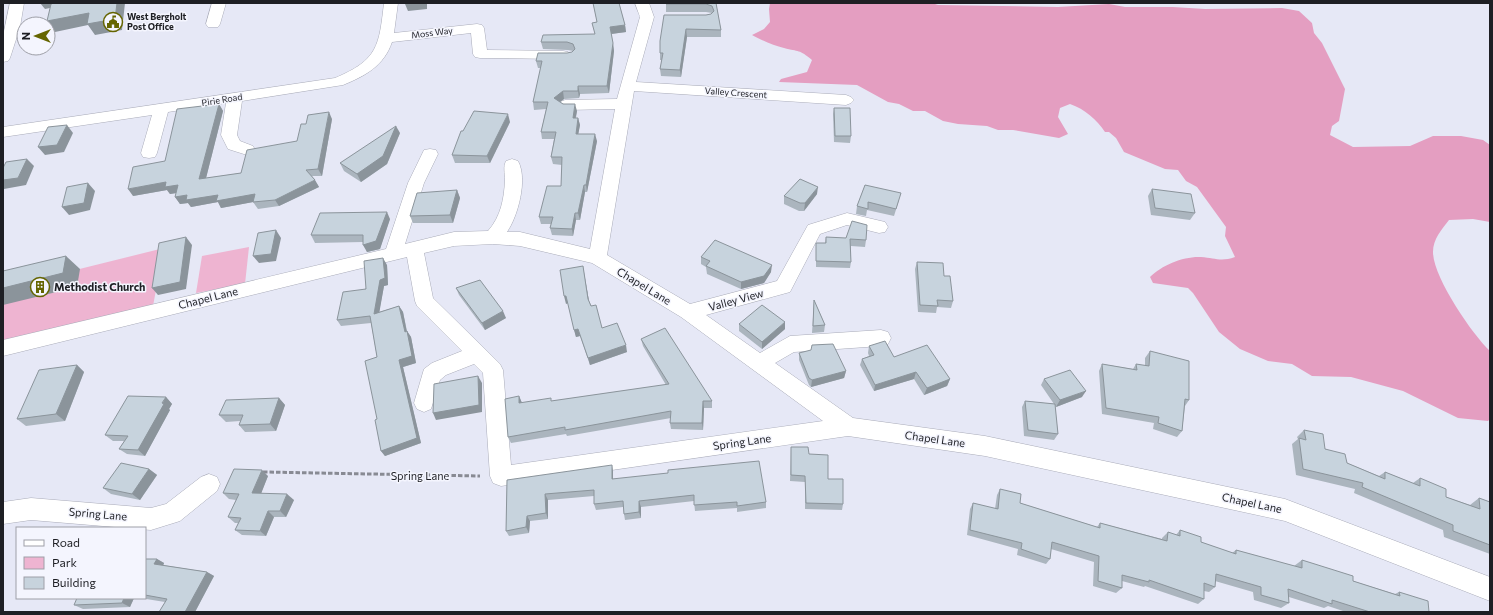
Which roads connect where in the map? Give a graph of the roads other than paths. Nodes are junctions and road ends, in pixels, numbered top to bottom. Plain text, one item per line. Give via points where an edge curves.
1 (17, 3) edge
2 (219, 3) edge
3 (391, 3) edge
4 (649, 12) edge
5 (213, 24) dead end
6 (387, 38) junction
7 (4, 54) edge
8 (568, 55) edge
9 (626, 86) junction
10 (235, 98) junction
11 (846, 100) dead end
12 (623, 104) junction
13 (565, 105) edge
14 (161, 109) junction
15 (3, 132) edge
16 (247, 150) edge
17 (149, 152) dead end
18 (430, 154) dead end
19 (512, 165) dead end
20 (878, 227) dead end
21 (493, 237) junction
22 (414, 248) junction
23 (393, 254) junction
24 (597, 258) junction
25 (688, 312) junction
26 (881, 338) dead end
27 (3, 348) edge
28 (477, 354) junction
29 (759, 363) junction
30 (424, 403) dead end
31 (848, 427) junction
32 (209, 484) dead end
33 (3, 513) edge
34 (1490, 589) edge

1 - 7 street
2 - 5 street
3 - 6 street, Pirie Road
4 - 9 street
6 - 8 street, Moss Way via 477,28 480,54
6 - 10 street, Pirie Road via 377,58 354,76 338,82
9 - 11 street, Valley Crescent
9 - 12 street
10 - 14 street, Pirie Road
10 - 16 street via 229,135 234,145
12 - 13 street
12 - 24 street
14 - 15 street, Pirie Road
14 - 17 street
18 - 23 street via 416,183
19 - 21 street via 514,173 511,198 505,220
20 - 25 street, Valley View via 847,219 814,230 783,287
21 - 22 street, Chapel Lane via 454,239
21 - 24 street, Chapel Lane via 520,239
22 - 23 street, Chapel Lane
22 - 28 street via 424,301
23 - 27 street, Chapel Lane
24 - 25 street, Chapel Lane
25 - 29 street, Chapel Lane
26 - 29 street via 790,344
28 - 30 street via 439,369 431,375
28 - 31 street, Spring Lane via 493,370 501,476
29 - 31 street, Chapel Lane
31 - 34 street, Chapel Lane via 985,446 1285,510
32 - 33 street, Spring Lane via 172,513 151,519 31,509

